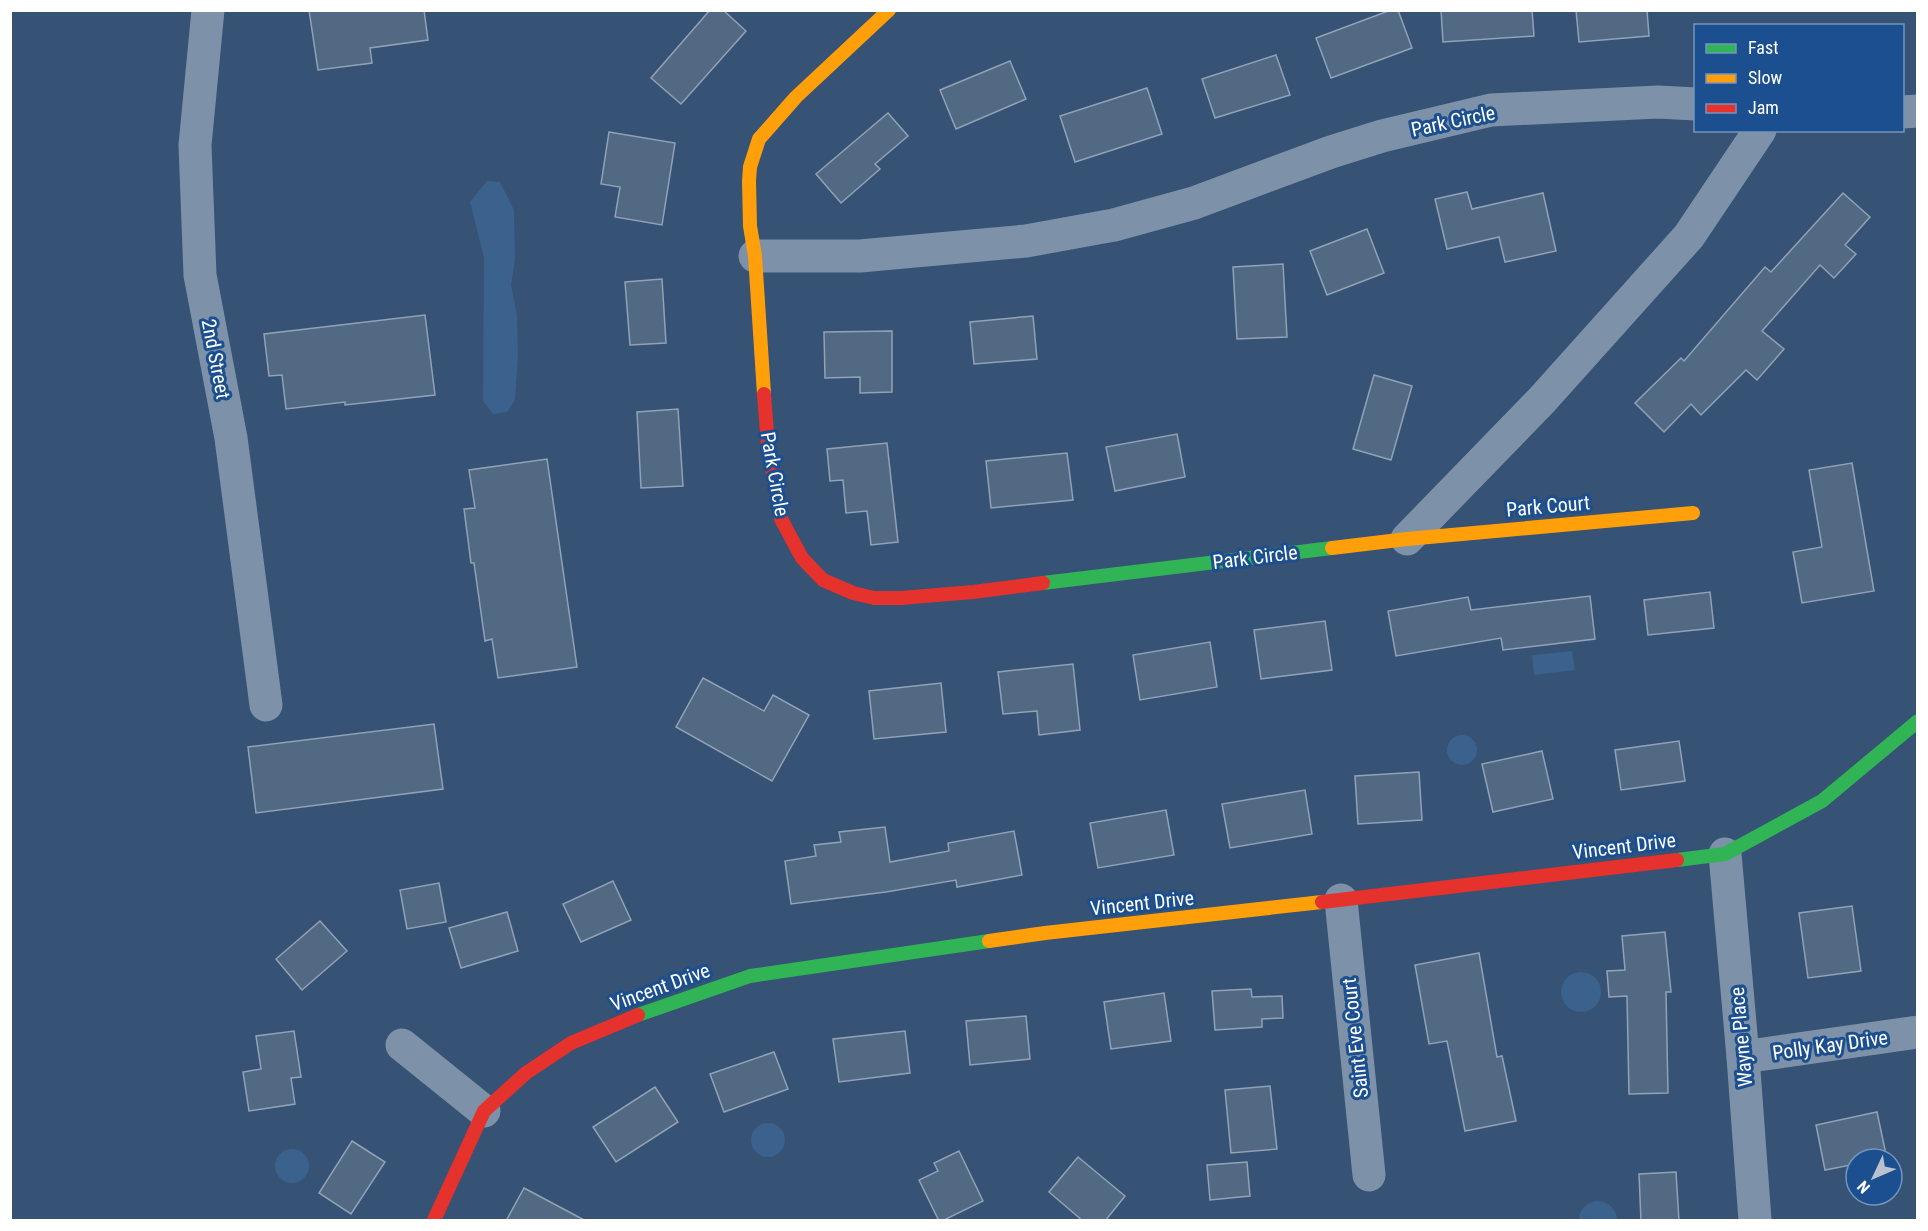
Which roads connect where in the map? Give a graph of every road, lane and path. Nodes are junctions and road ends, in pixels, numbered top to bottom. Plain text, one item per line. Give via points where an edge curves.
1 (208, 10) edge
2 (889, 10) edge
3 (1694, 104) edge
4 (1759, 132) edge
5 (755, 256) junction
6 (1693, 513) dead end
7 (1407, 538) junction
8 (266, 705) dead end
9 (1917, 721) edge
10 (1725, 854) junction
11 (1341, 900) junction
12 (1917, 1032) edge
13 (402, 1045) dead end
14 (1743, 1057) junction
15 (484, 1111) junction
16 (1369, 1175) dead end
17 (434, 1221) edge
18 (1755, 1221) edge

1 - 8 street, 2nd Street via 195,145 200,275 231,438
2 - 5 street via 796,97 759,139 749,181
3 - 5 street, Park Circle via 1658,102 1491,110 1331,152 1194,203 1114,225 1026,241 860,256
4 - 7 street via 1689,236 1542,400
5 - 7 street, Park Circle via 768,446 781,519 802,558 823,580 839,587 874,598 963,593
6 - 7 street, Park Court
9 - 10 street, Vincent Drive via 1822,801
10 - 11 street, Vincent Drive
10 - 14 street, Wayne Place
11 - 15 street, Vincent Drive via 1046,933 750,976 642,1013 571,1043 526,1073
11 - 16 street, Saint Eve Court
12 - 14 street, Polly Kay Drive
13 - 15 street
14 - 18 street, Wayne Place
15 - 17 street, Vincent Drive

